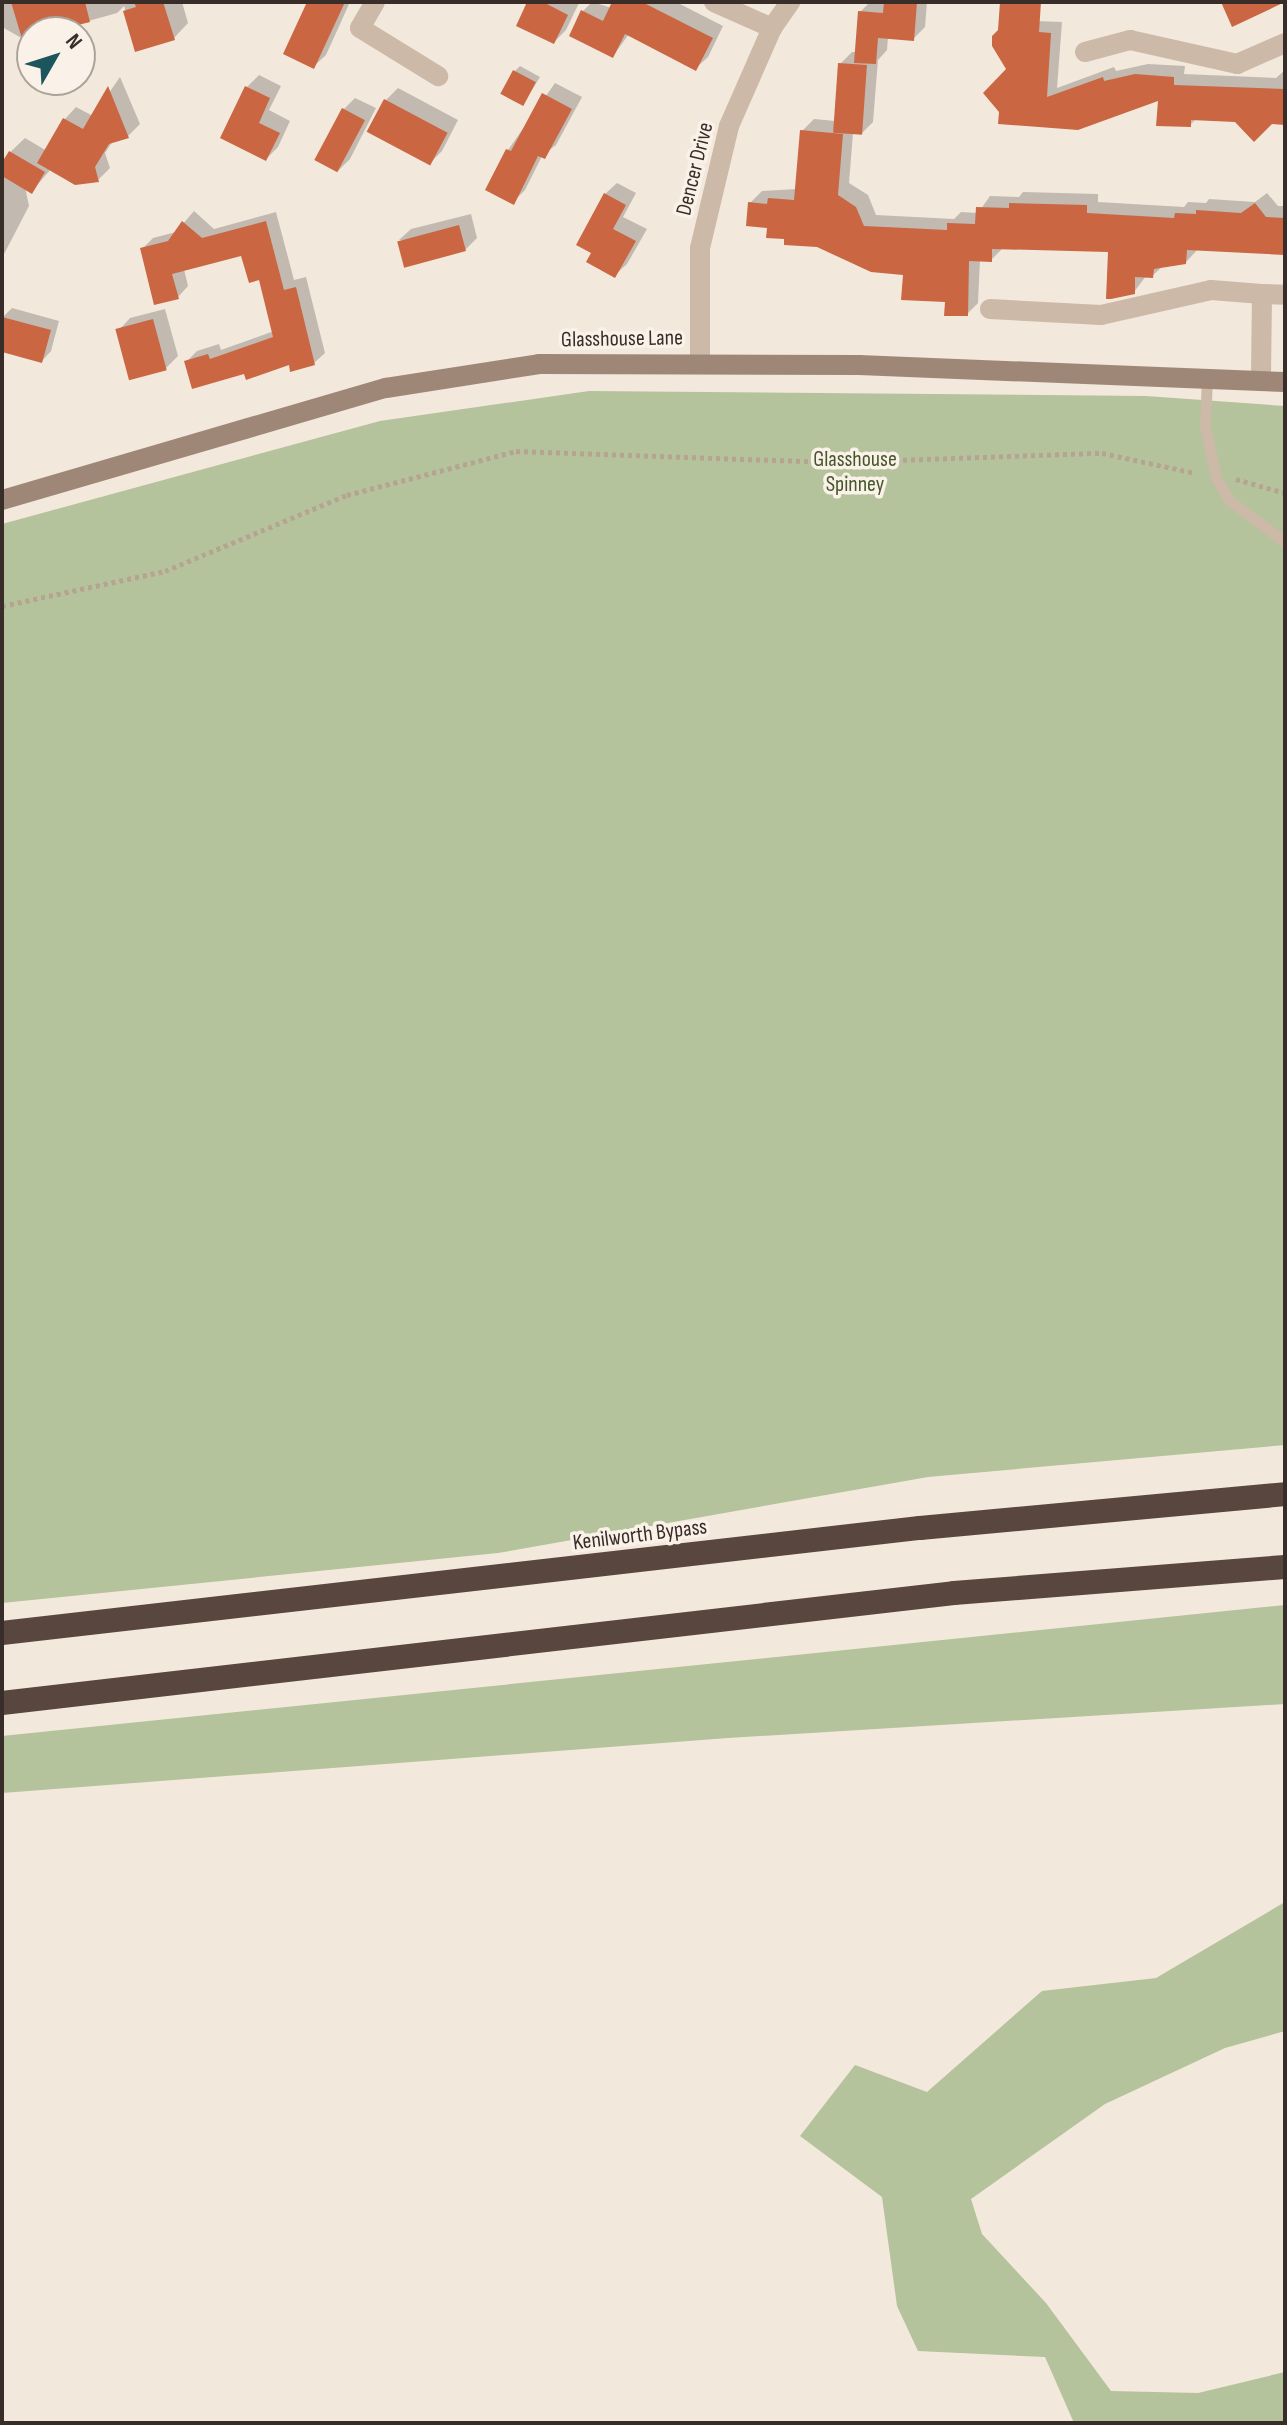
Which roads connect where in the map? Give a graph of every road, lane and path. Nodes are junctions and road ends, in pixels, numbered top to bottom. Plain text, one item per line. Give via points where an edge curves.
1 (375, 2) edge
2 (714, 2) edge
3 (790, 2) edge
4 (772, 28) junction
5 (1285, 43) edge
6 (1085, 52) dead end
7 (438, 76) dead end
8 (1262, 294) junction
9 (1285, 295) edge
10 (990, 309) dead end
11 (700, 362) junction
12 (1207, 377) junction
13 (1261, 380) junction
14 (1285, 382) edge
15 (1216, 478) junction
16 (1285, 493) edge
17 (2, 500) edge
18 (1285, 542) edge
19 (2, 606) edge
20 (1285, 1494) edge
21 (1285, 1567) edge
22 (2, 1633) edge
23 (2, 1703) edge

1 - 7 street via 360,28
2 - 4 street
3 - 4 street, Dencer Drive
4 - 11 street, Dencer Drive via 729,126 700,248
5 - 6 street via 1237,64 1130,40
8 - 9 street
8 - 10 street via 1211,290 1101,315
8 - 13 street
11 - 12 street, Glasshouse Lane
11 - 17 street, Glasshouse Lane via 539,364 386,388
12 - 13 street, Glasshouse Lane
12 - 15 lane via 1205,427
13 - 14 street, Glasshouse Lane
15 - 16 path via 1249,480
15 - 18 lane via 1230,501
15 - 19 path via 1102,453 839,462 516,451 347,495 165,571
20 - 22 highway, Kenilworth Bypass via 920,1528
21 - 23 highway via 954,1593

